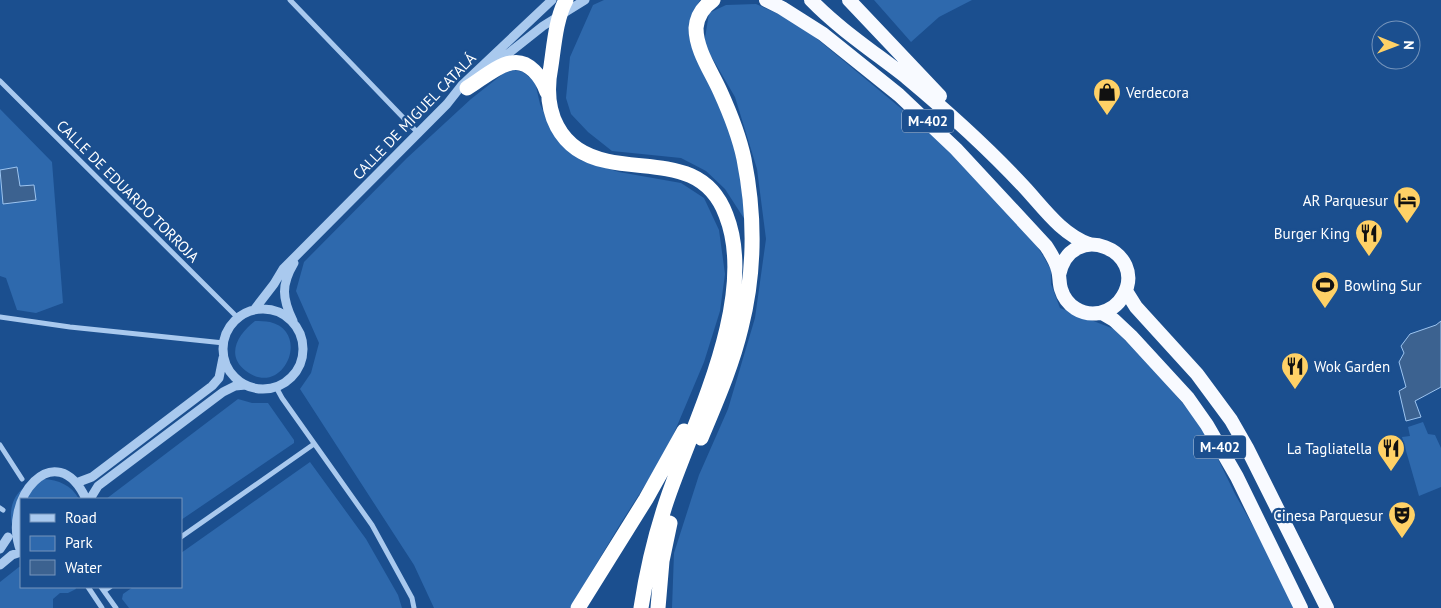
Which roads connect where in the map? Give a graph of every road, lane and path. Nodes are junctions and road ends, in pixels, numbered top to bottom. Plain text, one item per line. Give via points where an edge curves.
1 (290, 0) edge
2 (539, 0) edge
3 (552, 0) edge
4 (566, 0) edge
5 (585, 0) edge
6 (713, 0) edge
7 (766, 0) edge
8 (811, 0) edge
9 (849, 0) edge
10 (560, 15) junction
11 (532, 18) junction
12 (0, 81) edge
13 (467, 88) junction
14 (547, 94) junction
15 (447, 104) junction
16 (418, 133) junction
17 (981, 144) junction
18 (1089, 244) junction
19 (299, 254) junction
20 (1059, 275) junction
21 (1126, 290) junction
22 (254, 310) junction
23 (1102, 313) junction
24 (0, 317) edge
25 (238, 318) junction
26 (298, 330) junction
27 (224, 343) junction
28 (720, 350) junction
29 (224, 356) junction
30 (246, 385) junction
31 (276, 387) junction
32 (314, 444) junction
33 (0, 445) edge
34 (22, 479) junction
35 (76, 483) junction
36 (13, 487) dead end
37 (6, 498) dead end
38 (87, 498) edge
39 (89, 498) edge
40 (2, 512) edge
41 (182, 536) edge
42 (0, 549) edge
43 (20, 551) edge
44 (20, 552) edge
45 (0, 565) edge
46 (89, 588) edge
47 (102, 589) edge
48 (102, 608) edge
49 (116, 608) edge
50 (414, 608) edge
51 (578, 608) edge
52 (641, 608) edge
53 (658, 608) edge
54 (1301, 608) edge
55 (1327, 608) edge

1 - 16 street
2 - 11 street
3 - 10 street
3 - 11 street, CALLE DE MIGUEL CATALÁ
4 - 10 highway
5 - 10 street
6 - 53 highway via 700,12 696,34 734,124 743,156 752,222 750,275 734,354 670,523 662,561
7 - 20 highway, M-402 via 822,34 928,121 1037,235 1056,263
8 - 17 highway, M-402
9 - 17 highway via 948,104
10 - 13 street via 521,42
10 - 14 highway
11 - 15 street, CALLE DE MIGUEL CATALÁ via 462,84
12 - 25 street, CALLE DE EDUARDO TORROJA
13 - 14 highway via 502,66 518,62 537,74
13 - 15 street
14 - 28 highway via 557,126 565,138 583,152 604,161 682,172 704,184 720,202 730,225 735,260 732,303
15 - 16 street, CALLE DE MIGUEL CATALÁ
16 - 19 street, CALLE DE MIGUEL CATALÁ
17 - 18 highway, M-402 via 1064,230
18 - 20 highway via 1069,255
18 - 21 highway via 1106,246 1121,258 1128,272
19 - 22 street, CALLE DE MIGUEL CATALÁ via 283,269
19 - 26 street via 284,290 286,307
20 - 23 highway via 1068,303 1086,313
21 - 23 highway via 1117,304
21 - 55 highway, M-402 via 1138,310 1197,374 1231,420
22 - 25 street
22 - 26 street via 280,313
23 - 54 highway, M-402 via 1131,336 1188,398 1207,425
24 - 27 street
25 - 27 street
26 - 31 street via 303,352 299,366 291,378
27 - 29 street
28 - 51 highway via 674,450
28 - 52 highway via 710,388 664,508
29 - 30 street via 232,374
29 - 35 street via 217,382 92,477
30 - 31 street via 260,389
30 - 39 street via 223,392 98,486
31 - 32 street
32 - 41 street
32 - 50 street via 372,525 412,598
33 - 34 street
34 - 35 street via 36,473 51,472
34 - 36 street
35 - 38 street
37 - 40 street
42 - 43 street via 6,534
44 - 45 street
46 - 48 street
47 - 49 street

